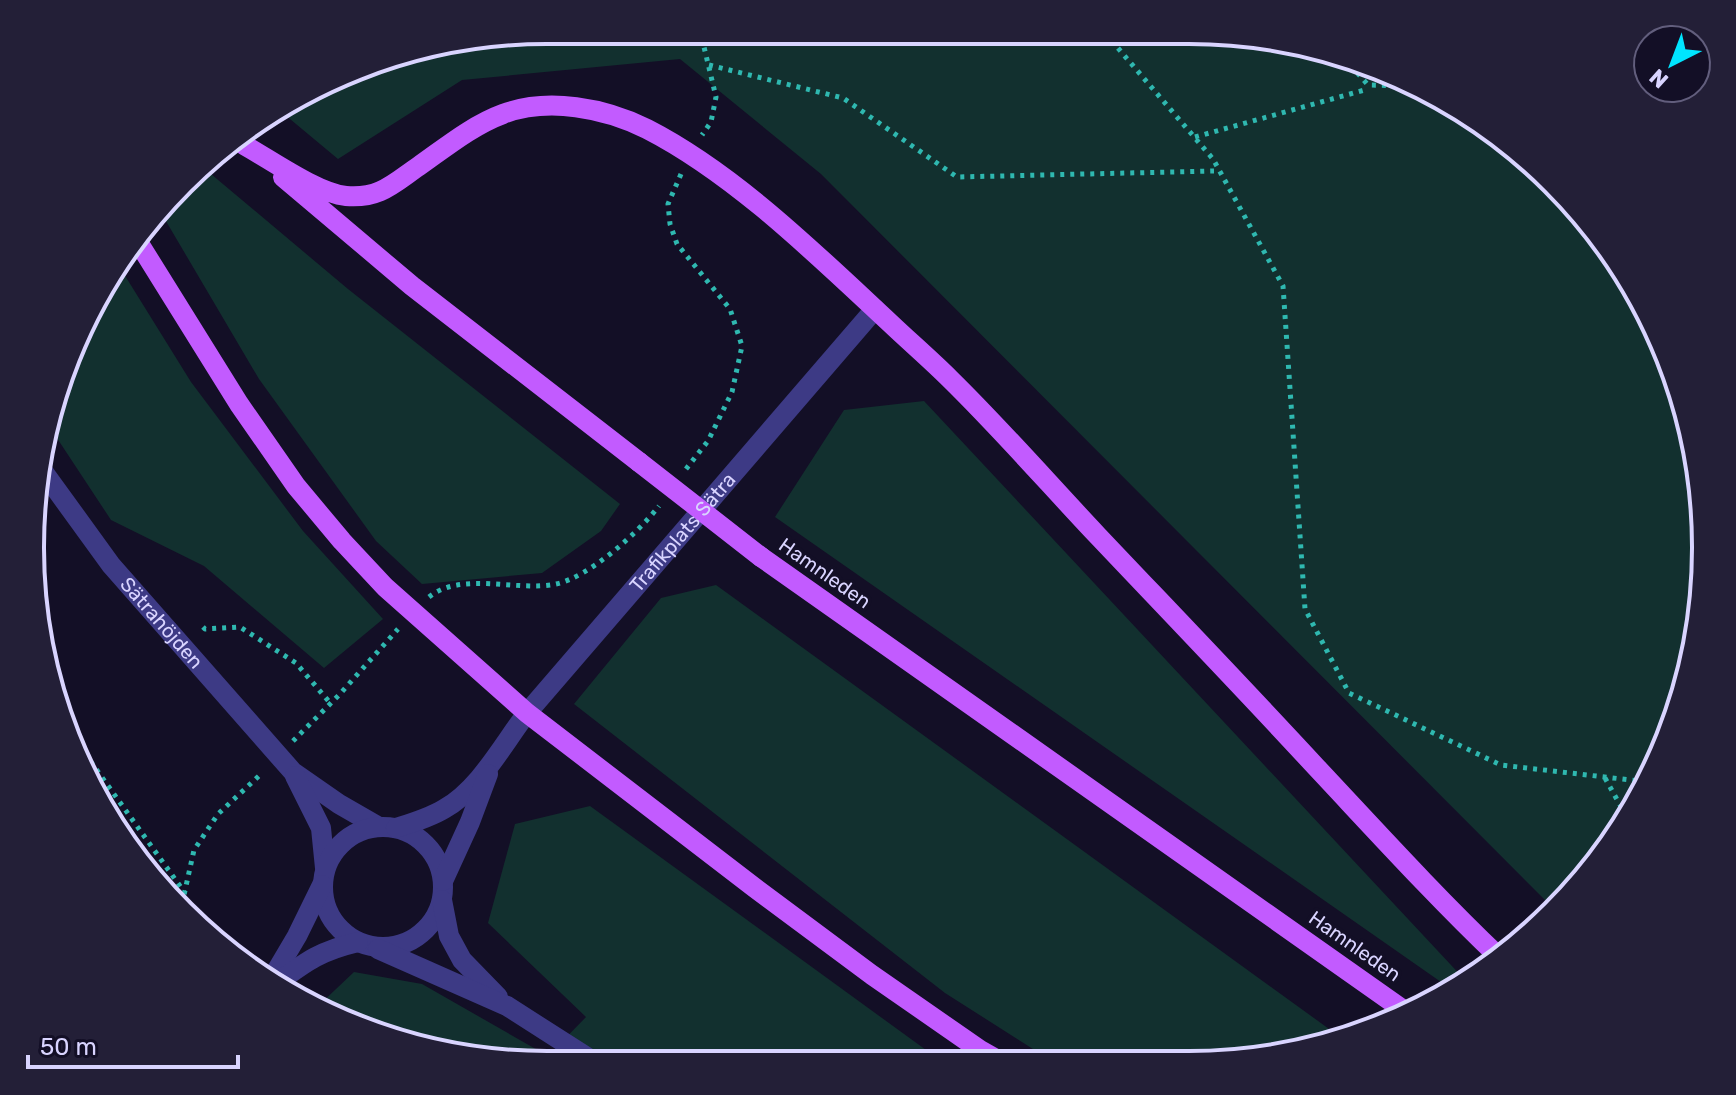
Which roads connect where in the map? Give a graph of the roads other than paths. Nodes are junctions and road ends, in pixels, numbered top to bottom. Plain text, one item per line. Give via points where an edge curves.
1 (245, 145) edge
2 (244, 146) edge
3 (142, 249) edge
4 (875, 309) junction
5 (49, 479) edge
6 (527, 713) junction
7 (493, 760) junction
8 (293, 772) junction
9 (387, 828) junction
10 (324, 877) junction
11 (443, 891) junction
12 (366, 945) junction
13 (1491, 949) edge
14 (276, 971) edge
15 (285, 977) edge
16 (507, 1006) junction
17 (1397, 1006) edge
18 (577, 1051) edge
19 (982, 1051) edge

1 - 4 main road via 324,190 372,195 504,113 560,106 616,117 645,128 711,170
2 - 17 main road, Hamnleden, bridge via 412,286 761,557
3 - 6 main road via 239,404 314,508 385,587
4 - 6 street, Trafikplats Sätra
4 - 13 main road via 951,380
5 - 8 street, Sätrahöjden via 111,565
6 - 7 street, Trafikplats Sätra
6 - 19 main road via 872,975
7 - 9 street, Trafikplats Sätra via 444,809
7 - 11 street, Trafikplats Sätra
8 - 9 street, Sätrahöjden
8 - 10 street, Sätrahöjden via 321,828
9 - 10 street via 346,839
9 - 11 street via 414,835 428,847 438,863
10 - 12 street via 324,903 331,919 343,933
10 - 14 street
11 - 12 street via 436,917 410,942
11 - 16 street via 449,936 462,960
12 - 15 street via 333,948
12 - 16 street
16 - 18 street

